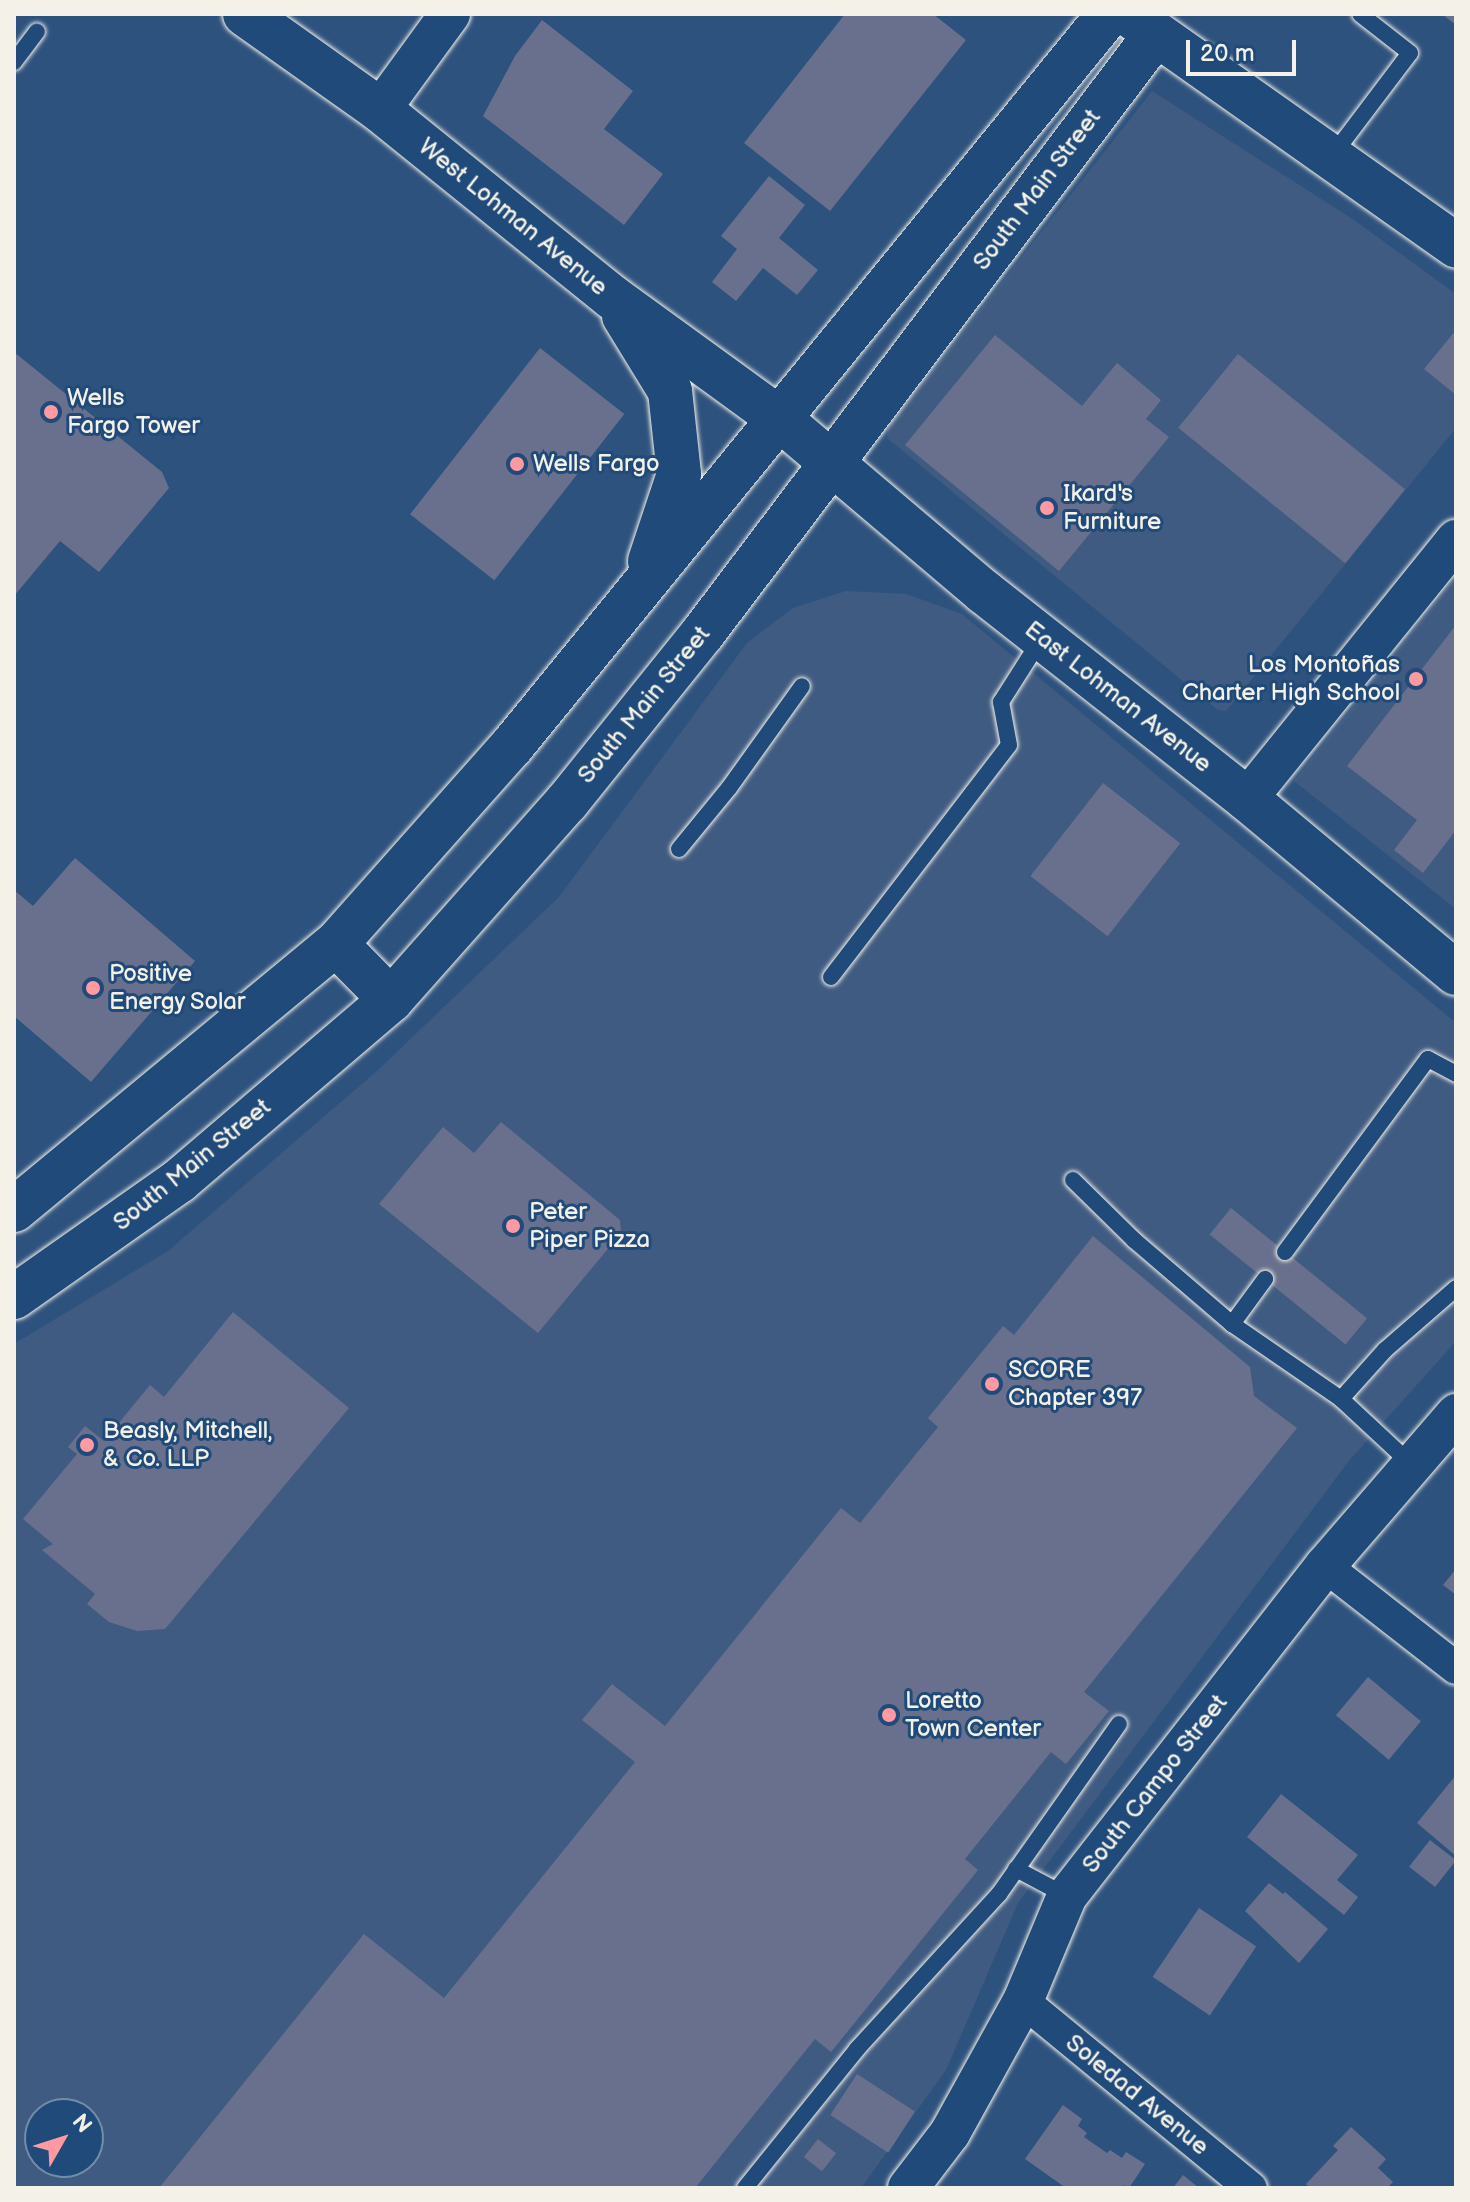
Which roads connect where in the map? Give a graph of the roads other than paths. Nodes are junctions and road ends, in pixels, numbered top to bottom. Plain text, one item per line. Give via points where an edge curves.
1 (245, 14) edge
2 (450, 14) edge
3 (1109, 14) edge
4 (1360, 14) edge
5 (1152, 21) edge
6 (37, 32) dead end
7 (14, 62) edge
8 (380, 110) junction
9 (1331, 158) junction
10 (1456, 245) edge
11 (612, 297) junction
12 (781, 420) junction
13 (830, 462) junction
14 (1456, 540) edge
15 (644, 581) junction
16 (1042, 638) junction
17 (802, 686) dead end
18 (1247, 799) junction
19 (679, 849) dead end
20 (336, 944) junction
21 (1456, 973) edge
22 (831, 977) dead end
23 (391, 1000) junction
24 (1456, 1074) edge
25 (1073, 1180) dead end
26 (14, 1210) edge
27 (1285, 1252) dead end
28 (1265, 1279) dead end
29 (1456, 1288) edge
30 (14, 1297) edge
31 (1232, 1324) junction
32 (1341, 1399) junction
33 (1456, 1414) edge
34 (1412, 1465) junction
35 (1325, 1566) junction
36 (1456, 1668) edge
37 (1119, 1724) dead end
38 (1016, 1869) junction
39 (1067, 1896) junction
40 (1023, 2001) junction
41 (745, 2188) edge
42 (908, 2188) edge
43 (1251, 2188) edge

1 - 8 main road, West Lohman Avenue
2 - 8 street
3 - 12 main road
4 - 9 lane via 1410,53
5 - 9 main road
5 - 13 main road, South Main Street
6 - 7 lane
8 - 11 main road, West Lohman Avenue
9 - 10 main road
11 - 12 main road, West Lohman Avenue
11 - 15 main road via 670,391 679,474
12 - 13 main road, East Lohman Avenue
12 - 15 main road
13 - 16 main road, East Lohman Avenue
13 - 23 main road, South Main Street via 703,633 567,802
14 - 18 street
15 - 20 main road via 512,746
16 - 18 main road, East Lohman Avenue
16 - 22 lane via 1001,702 1009,745
17 - 19 lane
18 - 21 main road, East Lohman Avenue
20 - 23 main road
20 - 26 main road
23 - 30 main road, South Main Street via 179,1181
24 - 27 lane via 1428,1059
25 - 31 lane
28 - 31 lane
29 - 32 lane via 1385,1350
31 - 32 lane
32 - 34 lane
33 - 34 street, South Campo Street
34 - 35 street, South Campo Street
35 - 36 street
35 - 39 street, South Campo Street
37 - 38 lane
38 - 39 lane
38 - 41 lane via 857,2049
39 - 40 street, South Campo Street
40 - 42 street, South Campo Street via 950,2133
40 - 43 street, Soledad Avenue

